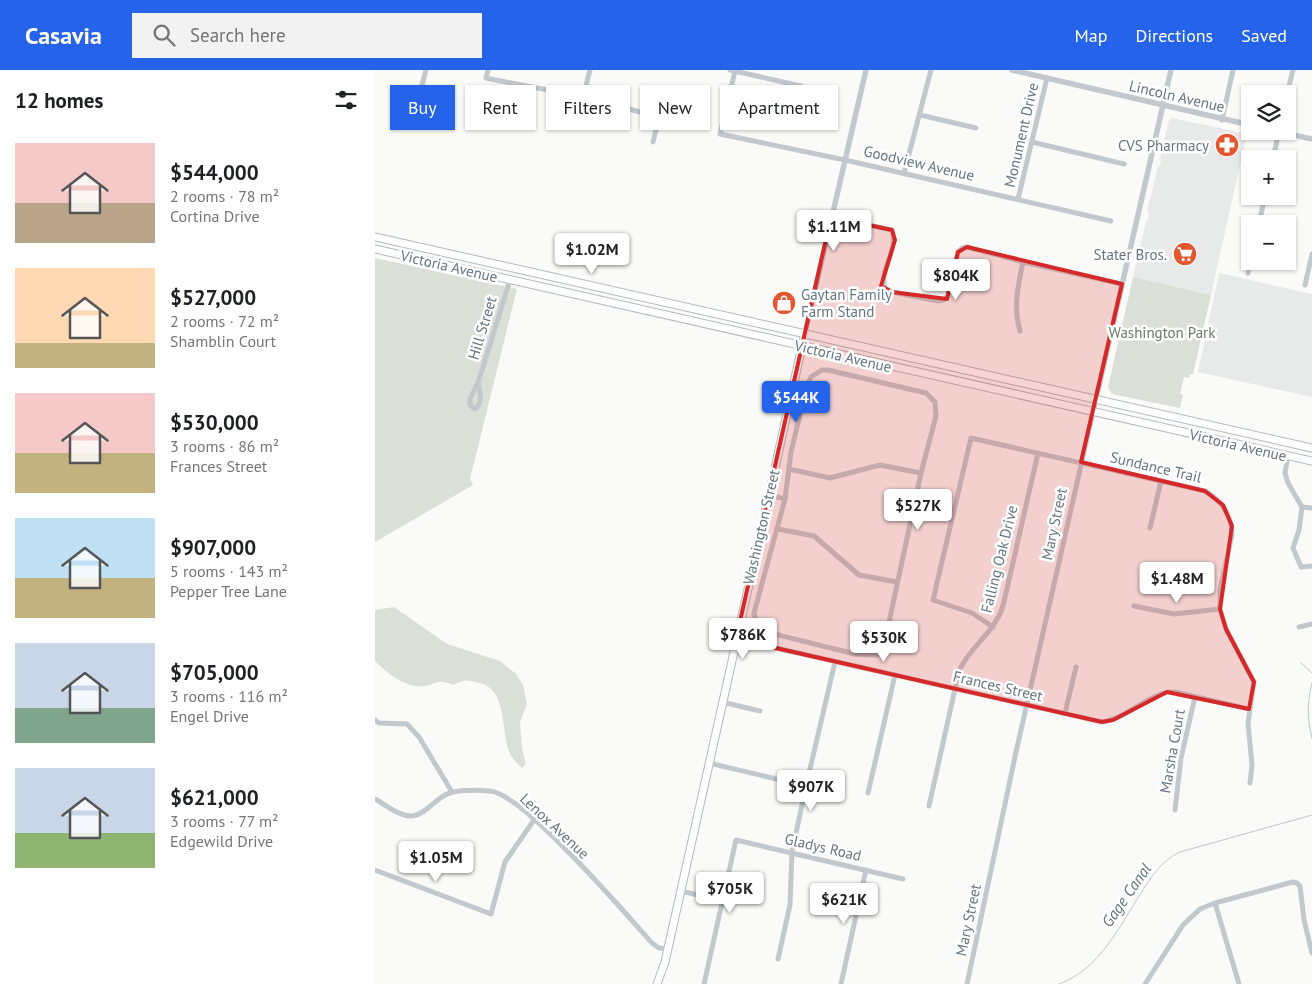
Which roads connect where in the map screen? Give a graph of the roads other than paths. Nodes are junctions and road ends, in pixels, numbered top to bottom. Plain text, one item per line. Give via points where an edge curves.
1 (426, 70) edge
2 (488, 70) edge
3 (590, 70) edge
4 (865, 70) edge
5 (931, 70) edge
6 (1012, 70) edge
7 (1171, 70) edge
8 (1233, 70) edge
9 (1293, 70) edge
10 (733, 71) edge
11 (1047, 78) junction
12 (422, 85) dead end
13 (586, 85) edge
14 (796, 85) edge
15 (1289, 85) edge
16 (546, 90) edge
17 (1162, 105) junction
18 (630, 109) edge
19 (920, 115) junction
20 (1221, 120) junction
21 (1241, 124) edge
22 (976, 128) dead end
23 (1296, 135) edge
24 (1312, 139) edge
25 (653, 142) dead end
26 (1031, 142) junction
27 (845, 160) junction
28 (1124, 164) dead end
29 (903, 173) junction
30 (1018, 199) junction
31 (831, 217) junction
32 (1111, 221) dead end
33 (375, 237) edge
34 (375, 249) edge
35 (1312, 254) edge
36 (1023, 262) junction
37 (1249, 270) edge
38 (1248, 273) dead end
39 (510, 280) junction
40 (1122, 284) junction
41 (1305, 284) dead end
42 (1020, 331) dead end
43 (805, 333) junction
44 (803, 346) junction
45 (478, 383) dead end
46 (1096, 399) junction
47 (1093, 413) junction
48 (1312, 448) edge
49 (1038, 453) junction
50 (1288, 456) junction
51 (1312, 461) edge
52 (1081, 462) junction
53 (789, 469) junction
54 (921, 472) junction
55 (1161, 481) junction
56 (769, 495) junction
57 (785, 499) junction
58 (1301, 507) junction
59 (1312, 508) edge
60 (1150, 528) dead end
61 (778, 529) junction
62 (1312, 566) edge
63 (897, 582) junction
64 (1133, 606) dead end
65 (1220, 609) junction
66 (1312, 624) edge
67 (993, 627) junction
68 (1299, 627) dead end
69 (736, 639) junction
70 (835, 662) junction
71 (1077, 667) dead end
72 (895, 675) junction
73 (955, 689) junction
74 (1195, 697) junction
75 (722, 702) junction
76 (1027, 705) junction
77 (1249, 709) junction
78 (760, 711) dead end
79 (1065, 714) junction
80 (375, 720) edge
81 (709, 763) junction
82 (1250, 783) dead end
83 (806, 786) junction
84 (453, 792) junction
85 (868, 793) dead end
86 (375, 799) edge
87 (929, 806) dead end
88 (1175, 810) dead end
89 (534, 820) junction
90 (793, 852) junction
91 (375, 870) edge
92 (866, 870) junction
93 (903, 879) dead end
94 (681, 891) junction
95 (723, 901) junction
96 (1215, 902) junction
97 (668, 949) junction
98 (1312, 953) edge
99 (778, 959) dead end
100 (657, 984) edge
101 (704, 984) edge
102 (841, 984) edge
103 (967, 984) edge
104 (1145, 984) edge
105 (1239, 984) edge

1 - 12 street
2 - 16 street via 486,78
3 - 13 street
4 - 27 street, Washington Street
5 - 19 street
6 - 11 street, Lincoln Avenue
7 - 17 street, Mary Street
8 - 20 street
9 - 15 street
10 - 14 street
10 - 27 street, Goodview Avenue via 720,134
11 - 17 street, Lincoln Avenue
11 - 26 street, Monument Drive
17 - 20 street, Lincoln Avenue
17 - 40 street, Mary Street
18 - 25 street via 659,116
19 - 22 street
19 - 29 street
20 - 21 street, Lincoln Avenue
23 - 24 street
26 - 28 street
26 - 30 street, Monument Drive
27 - 29 street, Goodview Avenue
27 - 31 street, Washington Street
29 - 30 street, Goodview Avenue
30 - 32 street, Goodview Avenue
31 - 36 street via 892,230 895,240 882,282 892,292 944,300 962,248
31 - 43 street, Washington Street
33 - 43 main road, Victoria Avenue
34 - 39 main road, Victoria Avenue
35 - 41 street
36 - 40 street
36 - 42 street via 1015,307
37 - 38 street
39 - 44 main road, Victoria Avenue
39 - 45 street, Hill Street
40 - 46 street, Mary Street
43 - 44 main road, Washington Street
43 - 46 main road, Victoria Avenue
44 - 47 main road, Victoria Avenue
44 - 56 main road, Washington Street
46 - 47 street, Mary Street
46 - 48 main road, Victoria Avenue
47 - 50 main road, Victoria Avenue
47 - 52 street, Mary Street
49 - 52 street, Sundance Trail
49 - 67 street, Falling Oak Drive via 1003,606
49 - 67 street, Sundance Trail via 971,438 933,600 972,613
50 - 51 main road, Victoria Avenue
50 - 58 street via 1285,473
52 - 55 street, Sundance Trail
52 - 76 street, Mary Street
53 - 54 street via 830,478 880,465
53 - 54 street via 807,385 816,373 828,370 926,393 935,402 936,416
53 - 57 street
54 - 63 street
55 - 60 street
55 - 65 street, Sundance Trail via 1205,491 1215,497 1228,513 1232,535
56 - 57 street
56 - 69 main road, Washington Street
57 - 61 street
58 - 59 street
58 - 62 street via 1293,548 1301,567
61 - 63 street via 813,536 859,575
61 - 63 street via 754,613 758,630 855,654 877,655 885,641
64 - 65 street via 1175,614
65 - 77 street, Sundance Trail via 1226,629 1254,682
66 - 68 street
67 - 73 street, Falling Oak Drive via 962,664
69 - 70 street, Frances Street
69 - 75 main road, Washington Street
70 - 72 street, Frances Street
70 - 83 street
71 - 79 street
72 - 73 street, Frances Street
72 - 85 street
73 - 76 street, Frances Street
73 - 87 street, Falling Oak Drive
74 - 77 street, Frances Street
74 - 79 street, Frances Street via 1167,692 1113,720 1102,722
74 - 88 street, Marsha Court via 1181,758
75 - 78 street
75 - 81 main road, Washington Street
76 - 79 street, Frances Street
76 - 103 street, Mary Street
77 - 82 street, Sundance Trail
80 - 84 street via 407,724
81 - 83 street
81 - 94 main road, Washington Street
83 - 90 street
84 - 86 street via 412,816 395,811
84 - 89 street, Lenox Avenue via 494,791
89 - 91 street via 505,862 491,914
89 - 97 street, Lenox Avenue via 560,843 652,943
90 - 92 street, Gladys Road
90 - 95 street, Gladys Road via 736,840
90 - 99 street via 790,904
92 - 93 street, Gladys Road
92 - 102 street
94 - 95 street
94 - 97 main road, Washington Street
95 - 101 street
96 - 98 street via 1297,882
96 - 104 street via 1200,909 1183,925
96 - 105 street
97 - 100 main road, Washington Street

